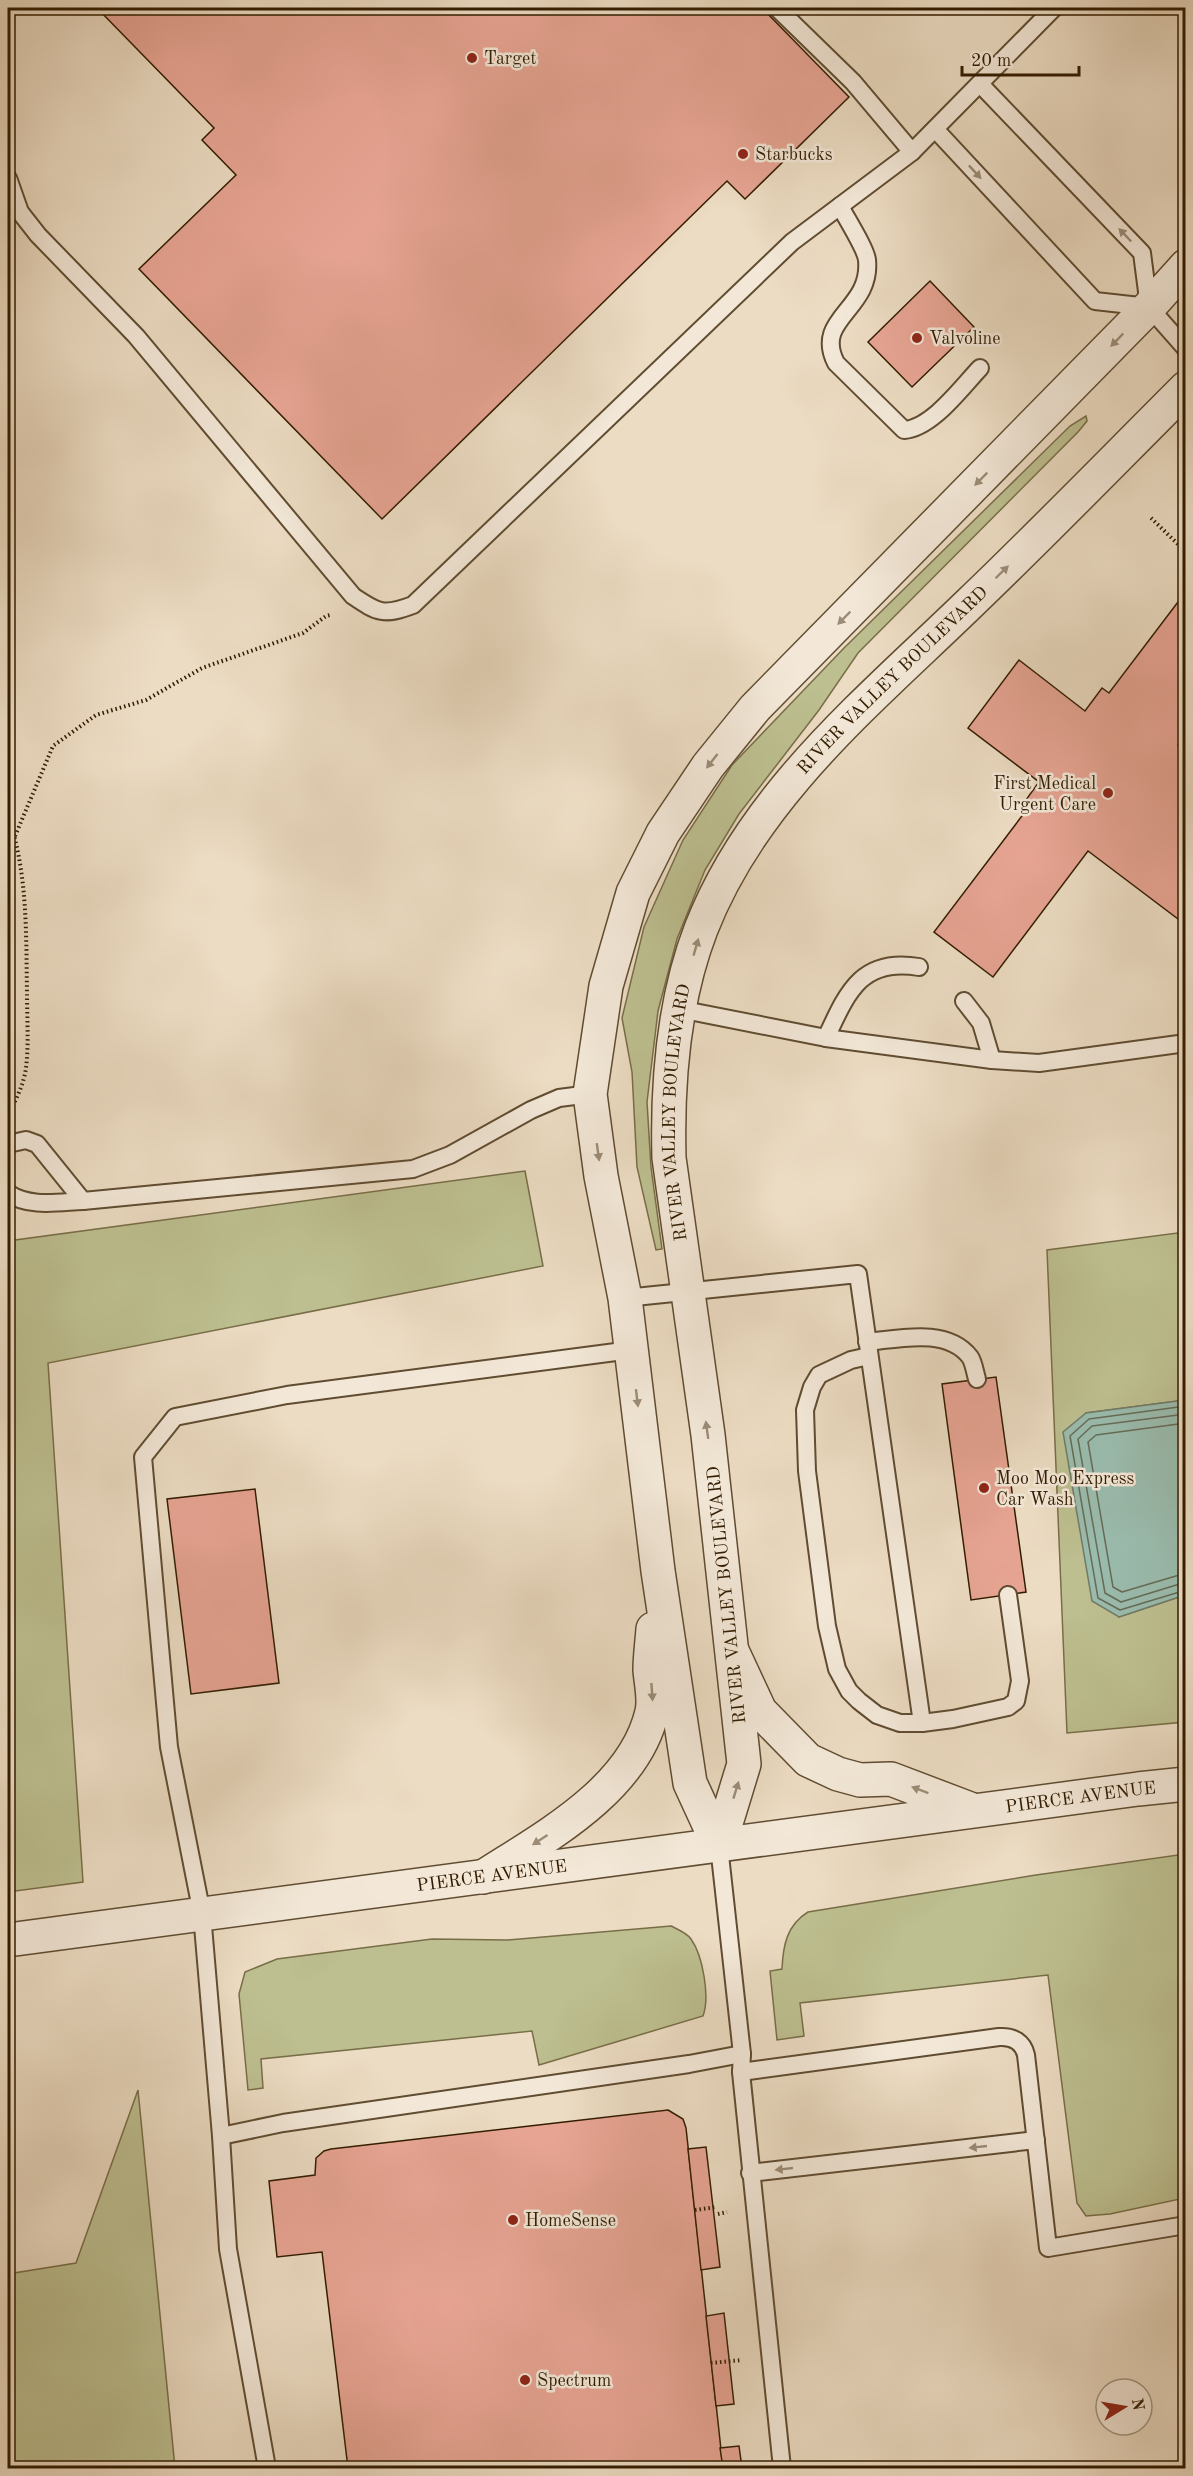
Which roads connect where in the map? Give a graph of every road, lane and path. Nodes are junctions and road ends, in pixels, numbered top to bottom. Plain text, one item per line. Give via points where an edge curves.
1 (777, 8) edge
2 (1054, 8) edge
3 (980, 84) junction
4 (935, 129) junction
5 (912, 152) junction
6 (8, 178) edge
7 (840, 206) junction
8 (1185, 266) edge
9 (1149, 307) junction
10 (1185, 349) edge
11 (980, 368) dead end
12 (1185, 388) edge
13 (1151, 518) dead end
14 (1185, 552) edge
15 (373, 610) junction
16 (8, 816) edge
17 (15, 836) junction
18 (919, 967) dead end
19 (964, 1001) dead end
20 (679, 1009) junction
21 (826, 1038) junction
22 (1185, 1043) edge
23 (992, 1060) junction
24 (590, 1094) junction
25 (8, 1114) edge
26 (8, 1143) edge
27 (8, 1193) edge
28 (83, 1201) junction
29 (687, 1290) junction
30 (625, 1298) junction
31 (868, 1349) junction
32 (631, 1350) junction
33 (977, 1379) dead end
34 (658, 1571) junction
35 (1008, 1595) dead end
36 (733, 1653) junction
37 (922, 1723) junction
38 (1185, 1784) edge
39 (975, 1811) junction
40 (719, 1846) junction
41 (483, 1877) junction
42 (202, 1914) junction
43 (8, 1940) edge
44 (742, 2054) junction
45 (741, 2072) junction
46 (221, 2136) junction
47 (1036, 2140) junction
48 (750, 2173) junction
49 (717, 2207) dead end
50 (694, 2210) dead end
51 (727, 2212) dead end
52 (718, 2214) dead end
53 (1185, 2225) edge
54 (743, 2360) dead end
55 (711, 2363) dead end
56 (267, 2469) edge
57 (782, 2469) edge

1 - 5 lane via 853,82
2 - 3 lane
3 - 4 lane
9 -> 3 lane via 1142,253
4 - 5 lane
4 -> 9 lane via 1095,301
5 - 7 lane
6 - 15 lane via 20,212 38,235 136,336 353,596
7 - 11 lane via 867,258 861,293 832,329 829,340 836,363 904,430 927,423
7 - 15 lane via 792,242 413,605 393,613
8 - 9 street
9 - 10 lane
9 -> 24 street via 755,708 708,766 663,832 633,893 606,986
20 -> 12 street, RIVER VALLEY BOULEVARD via 701,930 726,877 753,832 791,782 830,738
13 - 14 path
15 - 17 path via 326,616 303,633 202,668 146,700 96,715 53,746
16 - 17 path
17 - 25 path via 25,923 28,1036 26,1070
18 - 21 lane via 897,964 870,971 846,997
19 - 23 lane via 981,1023
20 - 21 lane
20 - 29 street, RIVER VALLEY BOULEVARD via 668,1116 669,1158
21 - 23 lane
22 - 23 lane via 1039,1064
24 - 28 lane via 559,1098 450,1155 413,1169
24 -> 30 street via 601,1176
26 - 28 lane via 26,1140 37,1144
27 - 28 lane via 36,1203
29 - 30 lane
29 - 31 lane via 858,1274
36 -> 29 street, RIVER VALLEY BOULEVARD
30 - 32 street
31 - 33 lane via 936,1338 953,1342 971,1358
31 - 37 lane
31 - 37 lane via 819,1375 805,1410 807,1471 827,1626 837,1670 849,1691 876,1715 900,1723
32 -> 34 street
32 - 42 lane via 287,1395 175,1417 143,1458 169,1747
34 - 40 street via 690,1784
34 -> 41 street via 650,1668 653,1709 644,1735 602,1794
35 - 37 lane via 1020,1681 1016,1701 983,1713
39 -> 36 street, PIERCE AVENUE via 891,1779 860,1780 808,1760 760,1711
40 -> 36 street, RIVER VALLEY BOULEVARD via 744,1764
38 - 39 street, PIERCE AVENUE
39 - 40 street, PIERCE AVENUE
40 - 41 street, PIERCE AVENUE
40 - 44 lane
41 - 42 street, PIERCE AVENUE
42 - 43 street, PIERCE AVENUE
42 - 46 lane
44 - 45 lane
44 - 46 lane
45 - 47 lane via 1008,2037 1024,2050
45 - 48 lane
46 - 56 lane via 228,2249
47 -> 48 lane
47 - 53 lane via 1048,2248
48 - 57 lane
49 - 50 path
51 - 52 path
54 - 55 path

